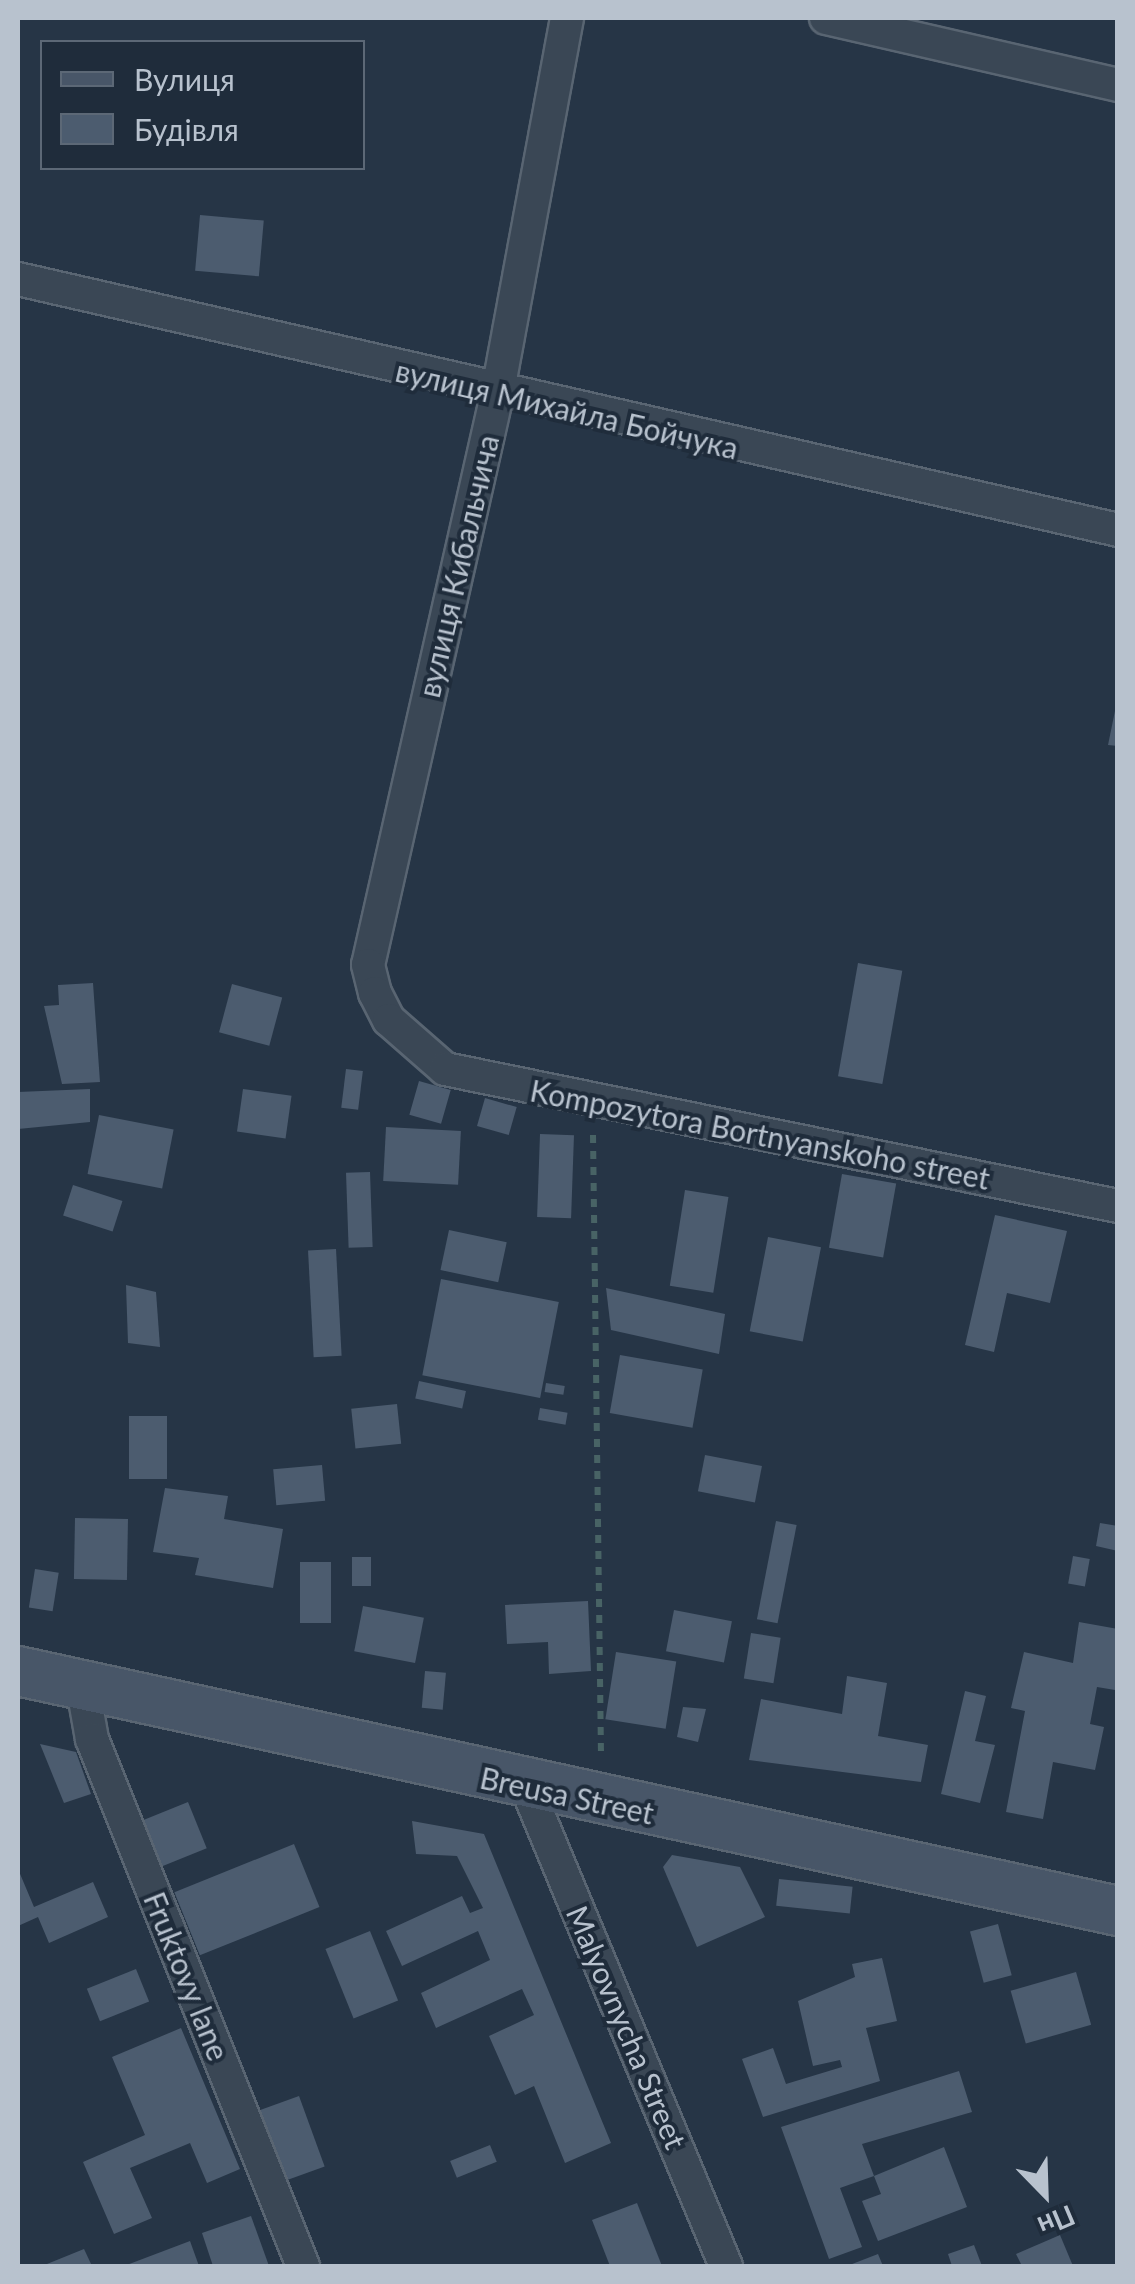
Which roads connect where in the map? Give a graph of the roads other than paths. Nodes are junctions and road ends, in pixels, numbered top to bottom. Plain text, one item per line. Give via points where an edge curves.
1 (566, 18) edge
2 (826, 18) edge
3 (1118, 86) edge
4 (18, 280) edge
5 (497, 395) junction
6 (1118, 530) edge
7 (411, 1043) joint
8 (1118, 1206) edge
9 (18, 1671) edge
10 (82, 1683) junction
11 (527, 1788) junction
12 (1118, 1910) edge
13 (304, 2266) edge
14 (726, 2266) edge

1 - 5 street, вулиця Кибальчича
2 - 3 street
4 - 5 street, вулиця Михайла Бойчука
5 - 6 street, вулиця Михайла Бойчука
5 - 7 street, вулиця Кибальчича via 368,965 389,1020
7 - 8 street, Kompozytora Bortnyanskoho street via 446,1069
9 - 10 street, Breusa Street
10 - 11 street, Breusa Street
10 - 13 street, Fruktovy lane via 92,1740
11 - 12 street, Breusa Street
11 - 14 street, Malyovnycha Street

